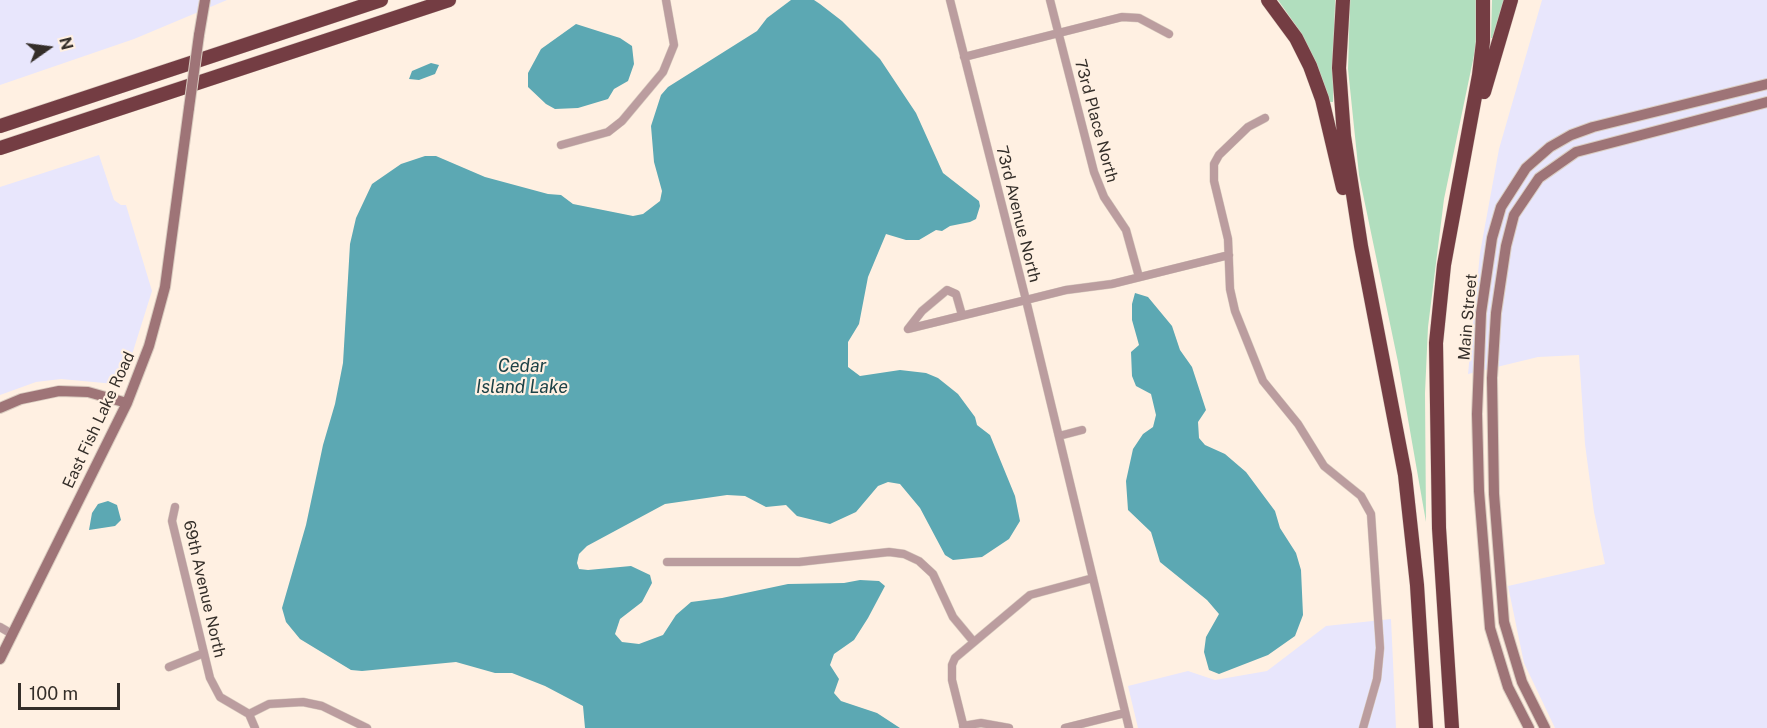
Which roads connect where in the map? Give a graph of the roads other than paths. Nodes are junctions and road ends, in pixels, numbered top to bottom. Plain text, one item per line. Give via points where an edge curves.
1 (205, 0) edge
2 (381, 0) edge
3 (449, 0) edge
4 (666, 0) edge
5 (950, 0) edge
6 (1050, 0) edge
7 (1268, 0) edge
8 (1343, 0) edge
9 (1483, 0) edge
10 (1511, 0) edge
11 (1058, 33) junction
12 (1169, 34) dead end
13 (964, 57) junction
14 (1767, 84) edge
15 (1767, 102) edge
16 (1265, 118) dead end
17 (0, 126) edge
18 (561, 145) dead end
19 (0, 148) edge
20 (1452, 219) junction
21 (1229, 255) junction
22 (1139, 277) junction
23 (1371, 297) junction
24 (1026, 300) junction
25 (962, 315) junction
26 (127, 403) junction
27 (0, 408) edge
28 (1082, 430) dead end
29 (1059, 436) junction
30 (175, 507) dead end
31 (667, 562) dead end
32 (1093, 578) junction
33 (0, 627) edge
34 (12, 634) junction
35 (973, 641) junction
36 (204, 653) junction
37 (0, 659) edge
38 (169, 667) dead end
39 (1125, 713) junction
40 (249, 714) junction
41 (964, 727) edge
42 (255, 728) edge
43 (367, 728) edge
44 (1009, 728) edge
45 (1065, 728) edge
46 (1129, 728) edge
47 (1363, 728) edge
48 (1426, 728) edge
49 (1452, 728) edge
50 (1529, 728) edge
51 (1545, 728) edge

1 - 26 street, East Fish Lake Road, bridge via 160,310
2 - 17 highway
3 - 19 highway
4 - 18 street via 674,45 663,72 608,132
5 - 13 street, 73rd Avenue North
6 - 11 street, 73rd Place North
7 - 23 highway via 1296,38 1316,80
8 - 23 highway via 1340,68 1344,136
9 - 20 highway via 1479,75
10 - 20 highway via 1484,88
11 - 12 street via 1131,17
11 - 13 street
11 - 22 street, 73rd Place North via 1094,172 1104,197 1126,230
13 - 24 street, 73rd Avenue North
14 - 50 street, Main Street via 1571,135 1526,168 1501,207 1492,238 1481,313 1479,491 1490,628 1508,687
15 - 51 street, Main Street via 1576,152 1539,178 1514,215 1496,313 1494,505 1500,595 1508,638 1522,682
16 - 21 street via 1248,127 1214,164
20 - 49 highway via 1440,297 1435,368 1439,528
21 - 22 street
21 - 47 street via 1233,302 1263,381 1298,424 1324,466 1361,496 1367,506 1372,524 1380,648 1377,679
22 - 24 street
23 - 48 highway via 1407,493
24 - 25 street
24 - 29 street, 73rd Avenue North
25 - 25 street via 956,294 947,290 908,329
26 - 27 street via 95,393 59,391
26 - 34 street, East Fish Lake Road
28 - 29 street
29 - 32 street, 73rd Avenue North
30 - 36 street, 69th Avenue North via 172,521
31 - 35 street via 799,562 888,552 904,554 933,574 953,617
32 - 35 street via 1030,595
32 - 39 street, 73rd Avenue North
33 - 34 street
34 - 37 street, East Fish Lake Road
35 - 41 street via 951,665
36 - 38 street
36 - 40 street, 69th Avenue North via 217,692
39 - 45 street
39 - 46 street, 73rd Avenue North
40 - 42 street
40 - 43 street via 261,706 303,702 322,706
41 - 44 street via 981,723

